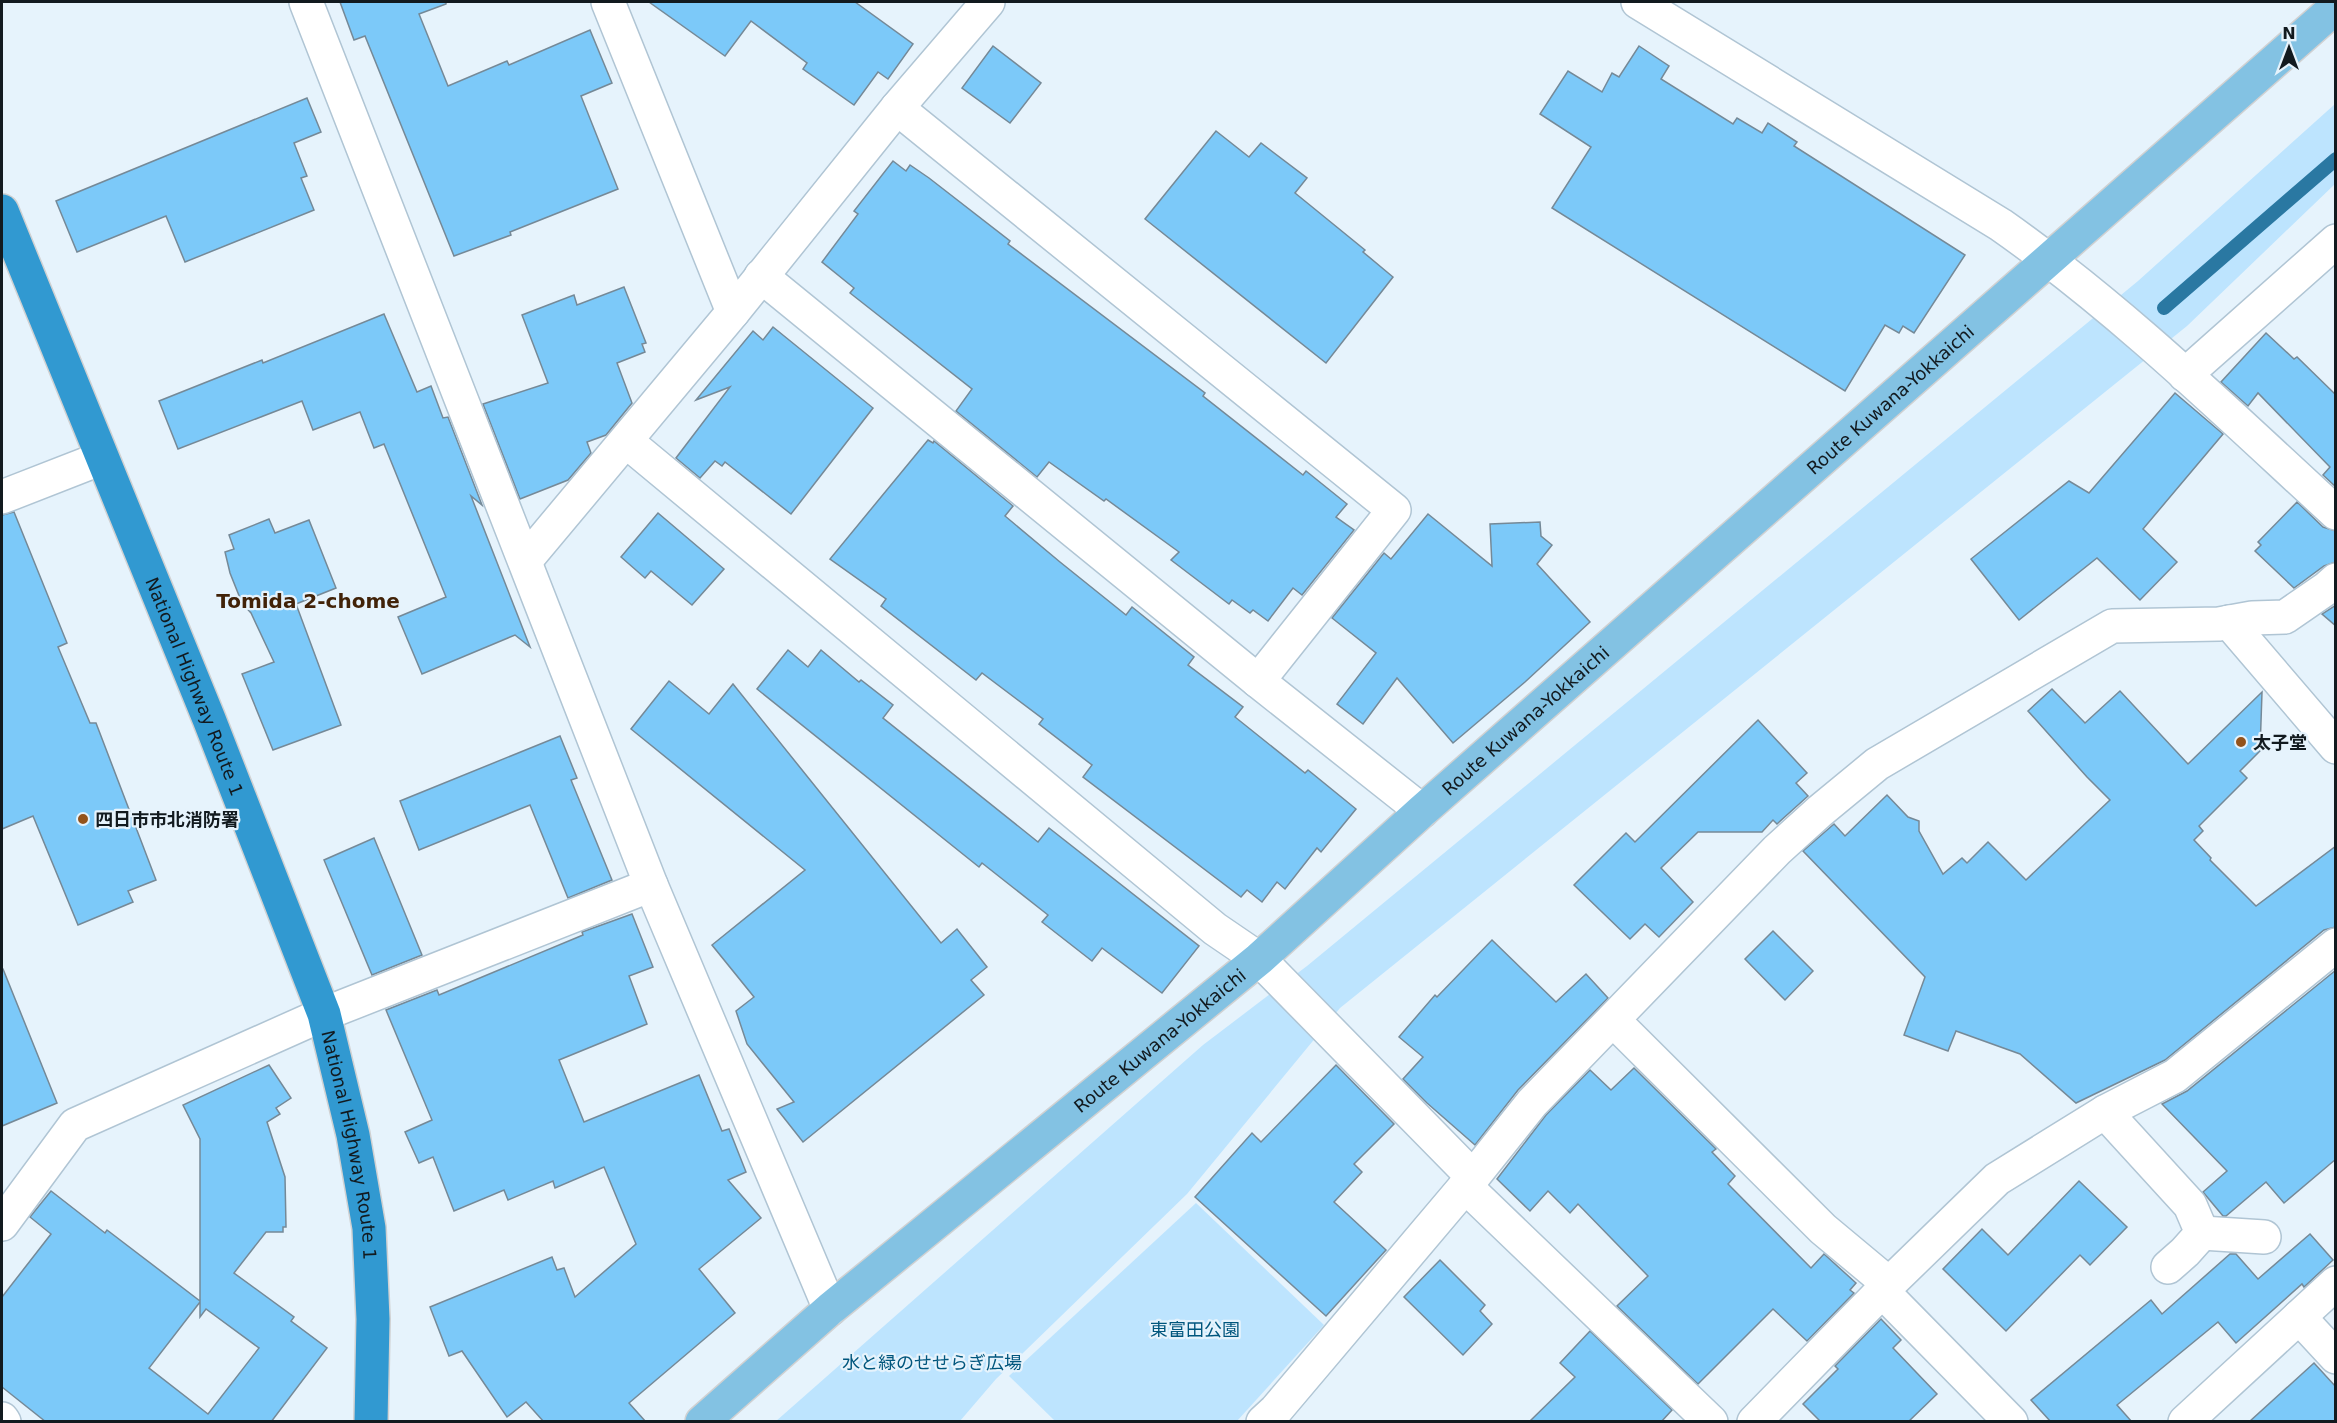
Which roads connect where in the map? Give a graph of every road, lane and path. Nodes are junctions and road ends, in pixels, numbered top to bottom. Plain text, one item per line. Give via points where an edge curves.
1 (306, 2) edge
2 (608, 2) edge
3 (988, 2) edge
4 (1638, 2) edge
5 (2336, 7) edge
6 (897, 108) junction
7 (2, 211) edge
8 (2336, 241) edge
9 (2050, 260) junction
10 (761, 276) junction
11 (733, 312) junction
12 (2177, 368) junction
13 (626, 441) junction
14 (102, 458) junction
15 (2, 497) edge
16 (2336, 513) edge
17 (525, 561) junction
18 (2336, 580) edge
19 (2229, 622) junction
20 (1258, 681) junction
21 (2336, 747) edge
22 (1422, 811) junction
23 (651, 885) junction
24 (2336, 945) edge
25 (1259, 959) junction
26 (324, 1014) junction
27 (1613, 1020) junction
28 (2105, 1112) junction
29 (1469, 1181) junction
30 (2, 1224) edge
31 (2202, 1233) junction
32 (2264, 1237) dead end
33 (2168, 1267) dead end
34 (2336, 1284) edge
35 (1885, 1287) junction
36 (830, 1309) junction
37 (2299, 1317) junction
38 (2336, 1357) edge
39 (370, 1422) edge
40 (702, 1422) edge
41 (1263, 1422) edge
42 (1711, 1422) edge
43 (1754, 1422) edge
44 (2011, 1422) edge
45 (2185, 1422) edge

1 - 17 street
2 - 11 street
3 - 6 street
4 - 9 street via 2001,225
5 - 9 main road, Route Kuwana-Yokkaichi
6 - 10 street
6 - 20 street via 1394,510
7 - 14 highway, National Highway Route 1
8 - 12 street
9 - 12 street
9 - 22 main road, Route Kuwana-Yokkaichi
10 - 11 street
10 - 20 street
11 - 13 street
12 - 16 street
13 - 17 street
13 - 25 street via 1215,929
14 - 15 street
14 - 26 highway, National Highway Route 1
17 - 23 street
18 - 19 street via 2285,617
19 - 21 street
19 - 27 street via 2112,626 1877,764 1777,850
20 - 22 street
22 - 25 main road, Route Kuwana-Yokkaichi
23 - 26 street
23 - 36 street
24 - 28 street via 2175,1076
25 - 29 street
25 - 36 main road, Route Kuwana-Yokkaichi
26 - 30 street via 75,1125
26 - 39 highway, National Highway Route 1 via 353,1135 369,1228 373,1318
27 - 29 street via 1532,1103
27 - 35 street
28 - 31 street via 2190,1205
28 - 35 street via 1997,1179
29 - 41 street
29 - 42 street
31 - 32 street
31 - 33 street
34 - 37 street
35 - 43 street
35 - 44 street
36 - 40 main road, Route Kuwana-Yokkaichi
37 - 38 street
37 - 45 street

